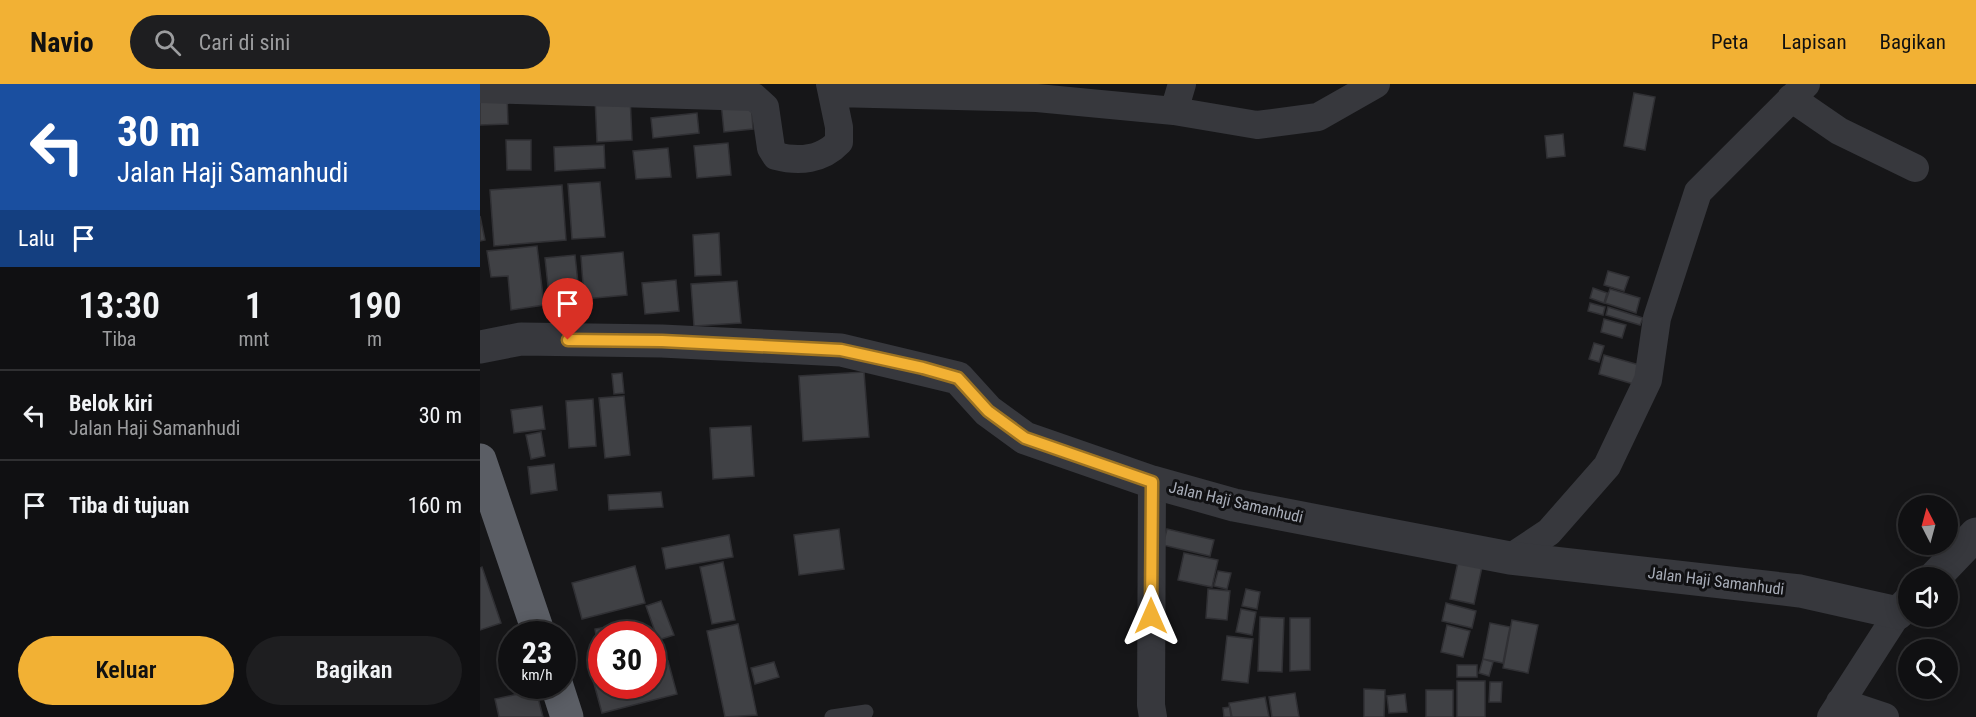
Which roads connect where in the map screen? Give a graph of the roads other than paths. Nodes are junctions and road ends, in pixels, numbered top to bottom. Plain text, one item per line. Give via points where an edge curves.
1 (1182, 84) edge
2 (1376, 84) edge
3 (480, 89) edge
4 (831, 89) edge
5 (1799, 91) edge
6 (1174, 111) junction
7 (1915, 168) dead end
8 (480, 347) edge
9 (480, 460) edge
10 (1152, 482) junction
11 (1975, 536) edge
12 (1510, 558) junction
13 (1945, 567) edge
14 (1898, 607) edge
15 (1898, 615) edge
16 (535, 621) edge
17 (561, 699) edge
18 (1835, 709) edge
19 (866, 712) dead end
20 (567, 717) edge
21 (832, 717) edge
22 (1153, 717) edge
23 (1885, 717) edge

1 - 6 street
2 - 6 street via 1318,117 1297,120 1257,125
3 - 4 street via 754,98 765,106 771,148 776,156 800,159 822,156 839,142
4 - 6 street via 1037,98
5 - 7 street via 1839,131
5 - 12 street via 1698,192 1657,318 1648,380 1607,466 1549,531
8 - 10 street, Jalan Haji Samanhudi via 521,339 841,350 958,378 988,411 1025,438
9 - 16 highway
10 - 12 street, Jalan Haji Samanhudi via 1234,505
10 - 22 street
11 - 13 street
12 - 14 street, Jalan Haji Samanhudi via 1800,591
15 - 18 street
17 - 20 highway
18 - 23 street
19 - 21 lane

